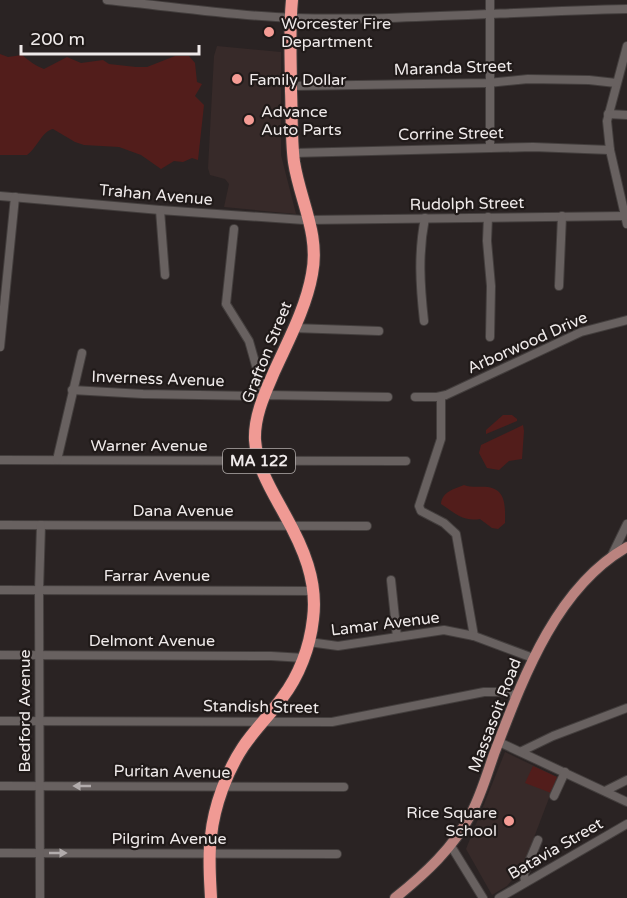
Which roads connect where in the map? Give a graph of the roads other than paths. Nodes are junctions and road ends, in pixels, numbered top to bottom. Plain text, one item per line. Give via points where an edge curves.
1 (107, 0) edge
2 (292, 0) edge
3 (490, 0) edge
4 (627, 9) edge
5 (490, 13) junction
6 (291, 18) junction
7 (627, 47) edge
8 (488, 83) junction
9 (616, 83) junction
10 (291, 86) junction
11 (608, 114) junction
12 (627, 115) edge
13 (489, 148) junction
14 (610, 150) junction
15 (293, 153) junction
16 (0, 196) edge
17 (15, 197) junction
18 (160, 210) junction
19 (562, 216) junction
20 (488, 217) junction
21 (425, 218) junction
22 (310, 220) junction
23 (626, 220) edge
24 (234, 229) dead end
25 (165, 275) dead end
26 (559, 286) dead end
27 (627, 320) edge
28 (424, 321) dead end
29 (293, 328) junction
30 (380, 331) dead end
31 (490, 337) dead end
32 (0, 347) edge
33 (81, 352) dead end
34 (72, 390) junction
35 (264, 395) junction
36 (388, 397) dead end
37 (415, 397) dead end
38 (441, 397) junction
39 (0, 460) edge
40 (57, 460) junction
41 (259, 460) junction
42 (406, 461) dead end
43 (0, 525) edge
44 (41, 525) junction
45 (290, 525) junction
46 (367, 526) dead end
47 (626, 527) edge
48 (627, 547) edge
49 (611, 556) junction
50 (391, 580) dead end
51 (0, 590) edge
52 (39, 590) junction
53 (313, 591) junction
54 (474, 636) junction
55 (397, 637) junction
56 (309, 642) junction
57 (0, 655) edge
58 (39, 655) junction
59 (304, 658) junction
60 (533, 658) junction
61 (517, 695) junction
62 (627, 708) edge
63 (0, 721) edge
64 (39, 721) junction
65 (263, 722) junction
66 (499, 742) junction
67 (522, 752) junction
68 (565, 772) junction
69 (627, 780) edge
70 (0, 786) edge
71 (39, 786) junction
72 (224, 787) junction
73 (344, 787) dead end
74 (605, 791) junction
75 (554, 796) dead end
76 (627, 802) edge
77 (627, 824) edge
78 (538, 840) dead end
79 (451, 846) junction
80 (210, 852) junction
81 (0, 853) edge
82 (39, 853) junction
83 (337, 854) dead end
84 (525, 882) junction
85 (399, 897) edge
86 (40, 898) edge
87 (211, 898) edge
88 (483, 898) edge
89 (499, 898) edge

1 - 6 street
2 - 6 highway, Grafton Street / MA 122
3 - 5 street
4 - 5 street
5 - 6 street
5 - 8 street
6 - 10 highway, Grafton Street / MA 122
7 - 9 street
8 - 9 street, Maranda Street via 528,79
8 - 10 street, Maranda Street
8 - 13 street
9 - 11 street
10 - 15 highway, Grafton Street / MA 122
11 - 12 street
11 - 14 street
13 - 14 street, Corrine Street
13 - 15 street, Corrine Street
14 - 23 street
15 - 22 highway, Grafton Street / MA 122
16 - 17 street, Trahan Avenue
17 - 18 street, Trahan Avenue
17 - 32 street
18 - 22 street, Trahan Avenue
18 - 25 street
19 - 20 street, Rudolph Street
19 - 23 street, Rudolph Street
19 - 26 street
20 - 21 street, Rudolph Street
20 - 31 street
21 - 22 street, Rudolph Street
21 - 28 street via 420,244
22 - 29 highway, Grafton Street / MA 122 via 315,250 313,268
24 - 35 street via 226,304 249,341
27 - 38 street, Arborwood Drive via 581,332
29 - 30 street
29 - 35 highway, Grafton Street / MA 122
33 - 34 street
34 - 35 street, Inverness Avenue
34 - 40 street
35 - 36 street, Inverness Avenue
35 - 41 highway, Grafton Street / MA 122 via 255,430
37 - 38 street
38 - 54 street via 441,439 419,506 421,512 456,534
39 - 40 street, Warner Avenue
40 - 41 street, Warner Avenue
41 - 42 street, Warner Avenue
41 - 45 highway, Grafton Street / MA 122
43 - 44 street, Dana Avenue
44 - 45 street, Dana Avenue
44 - 52 street, Bedford Avenue
45 - 46 street, Dana Avenue
45 - 53 highway, Grafton Street / MA 122 via 305,556
47 - 49 street
48 - 49 main road, Massasoit Road
49 - 60 main road, Massasoit Road via 577,591
50 - 55 street
51 - 52 street, Farrar Avenue
52 - 53 street, Farrar Avenue
52 - 58 street, Bedford Avenue
53 - 56 highway, Grafton Street / MA 122
54 - 55 street, Lamar Avenue via 438,630
54 - 60 street, Lamar Avenue
55 - 56 street, Lamar Avenue via 338,646
56 - 59 highway, Grafton Street / MA 122
57 - 58 street, Delmont Avenue
58 - 59 street, Delmont Avenue
58 - 64 street, Bedford Avenue
59 - 65 highway, Grafton Street / MA 122 via 289,689
60 - 61 main road, Massasoit Road
61 - 65 street, Standish Street via 484,692 333,722
61 - 66 main road, Massasoit Road
62 - 67 street
63 - 64 street, Standish Street
64 - 65 street, Standish Street
64 - 71 street, Bedford Avenue
65 - 72 highway, Grafton Street / MA 122 via 239,753
66 - 67 street
66 - 79 main road, Massasoit Road via 476,804
67 - 68 street
68 - 74 street
68 - 75 street
69 - 74 street
70 - 71 street, Puritan Avenue
72 -> 71 street, Puritan Avenue
71 - 82 street, Bedford Avenue
72 - 73 street, Puritan Avenue
72 - 80 highway, Grafton Street / MA 122 via 212,825
74 - 76 street
77 - 84 street, Batavia Street
78 - 84 street via 524,874
79 - 85 main road, Massasoit Road
79 - 88 street
82 -> 80 street, Pilgrim Avenue
80 - 83 street, Pilgrim Avenue
80 - 87 highway, Grafton Street / MA 122
81 - 82 street, Pilgrim Avenue
82 - 86 street, Bedford Avenue
84 - 89 street, Batavia Street

